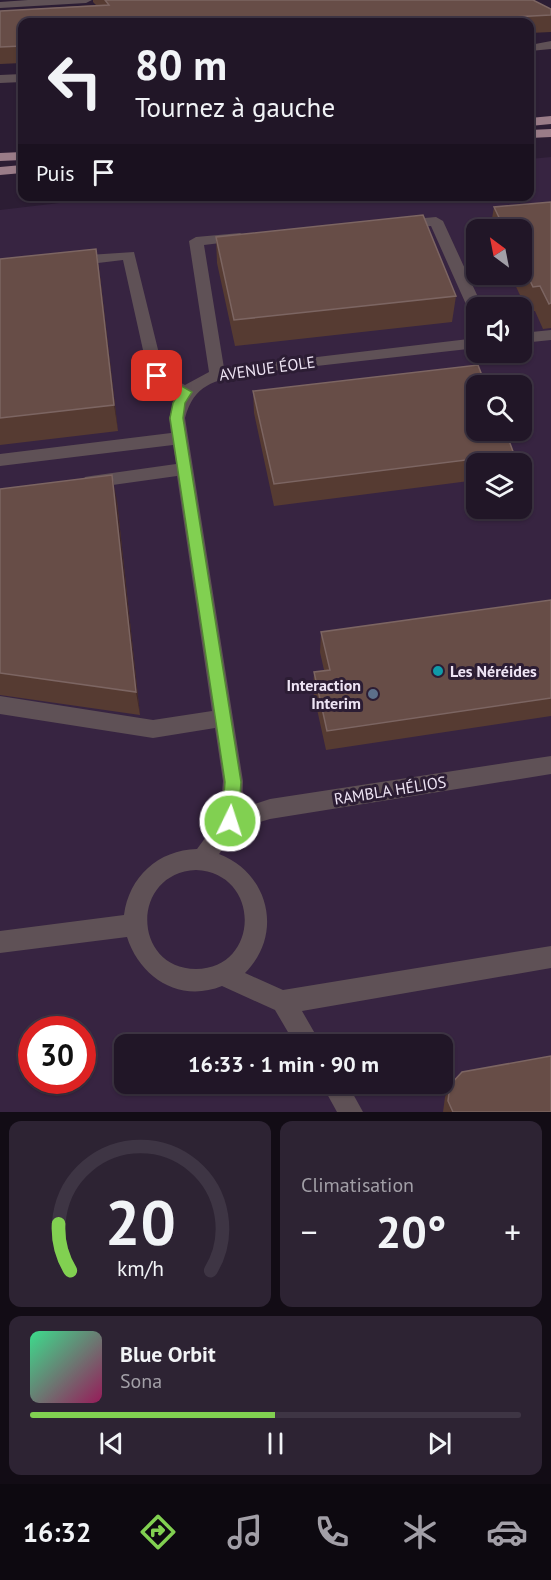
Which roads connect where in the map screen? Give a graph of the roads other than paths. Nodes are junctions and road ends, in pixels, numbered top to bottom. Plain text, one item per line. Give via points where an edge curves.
1 (86, 0) edge
2 (0, 4) edge
3 (551, 45) edge
4 (534, 47) edge
5 (18, 78) edge
6 (0, 79) edge
7 (551, 120) edge
8 (534, 122) edge
9 (551, 133) edge
10 (534, 134) edge
11 (18, 156) edge
12 (0, 157) edge
13 (18, 170) edge
14 (0, 171) edge
15 (390, 225) edge
16 (253, 236) edge
17 (58, 263) edge
18 (471, 297) edge
19 (551, 334) edge
20 (532, 337) edge
21 (466, 344) edge
22 (217, 375) junction
23 (186, 392) junction
24 (180, 438) junction
25 (0, 460) edge
26 (184, 469) junction
27 (69, 485) edge
28 (0, 705) edge
29 (224, 718) junction
30 (551, 765) edge
31 (230, 821) junction
32 (202, 860) junction
33 (134, 925) junction
34 (0, 942) edge
35 (551, 957) edge
36 (220, 974) junction
37 (283, 1002) junction
38 (303, 1034) edge
39 (340, 1094) edge
40 (351, 1112) edge

1 - 2 street
3 - 4 street
5 - 6 street
7 - 8 main road
9 - 10 main road
11 - 12 main road
13 - 14 main road
15 - 18 street via 436,221
16 - 22 street via 196,241
17 - 23 street via 129,255 157,376
19 - 20 street
21 - 22 street, AVENUE ÉOLE
22 - 23 street, AVENUE ÉOLE
23 - 24 street via 179,403 177,418
24 - 25 street
24 - 26 street
26 - 27 street
26 - 29 street
28 - 29 street via 153,729
29 - 31 street via 233,782
30 - 31 street, RAMBLA HÉLIOS via 270,809
31 - 32 street
32 - 33 street via 181,862 162,871 136,904
32 - 36 street via 222,864 239,875 251,891 257,909 257,928 250,947 237,963
33 - 34 street
33 - 36 street via 147,960 162,973 181,980 201,980
35 - 37 street
36 - 37 street
37 - 38 street
39 - 40 street

